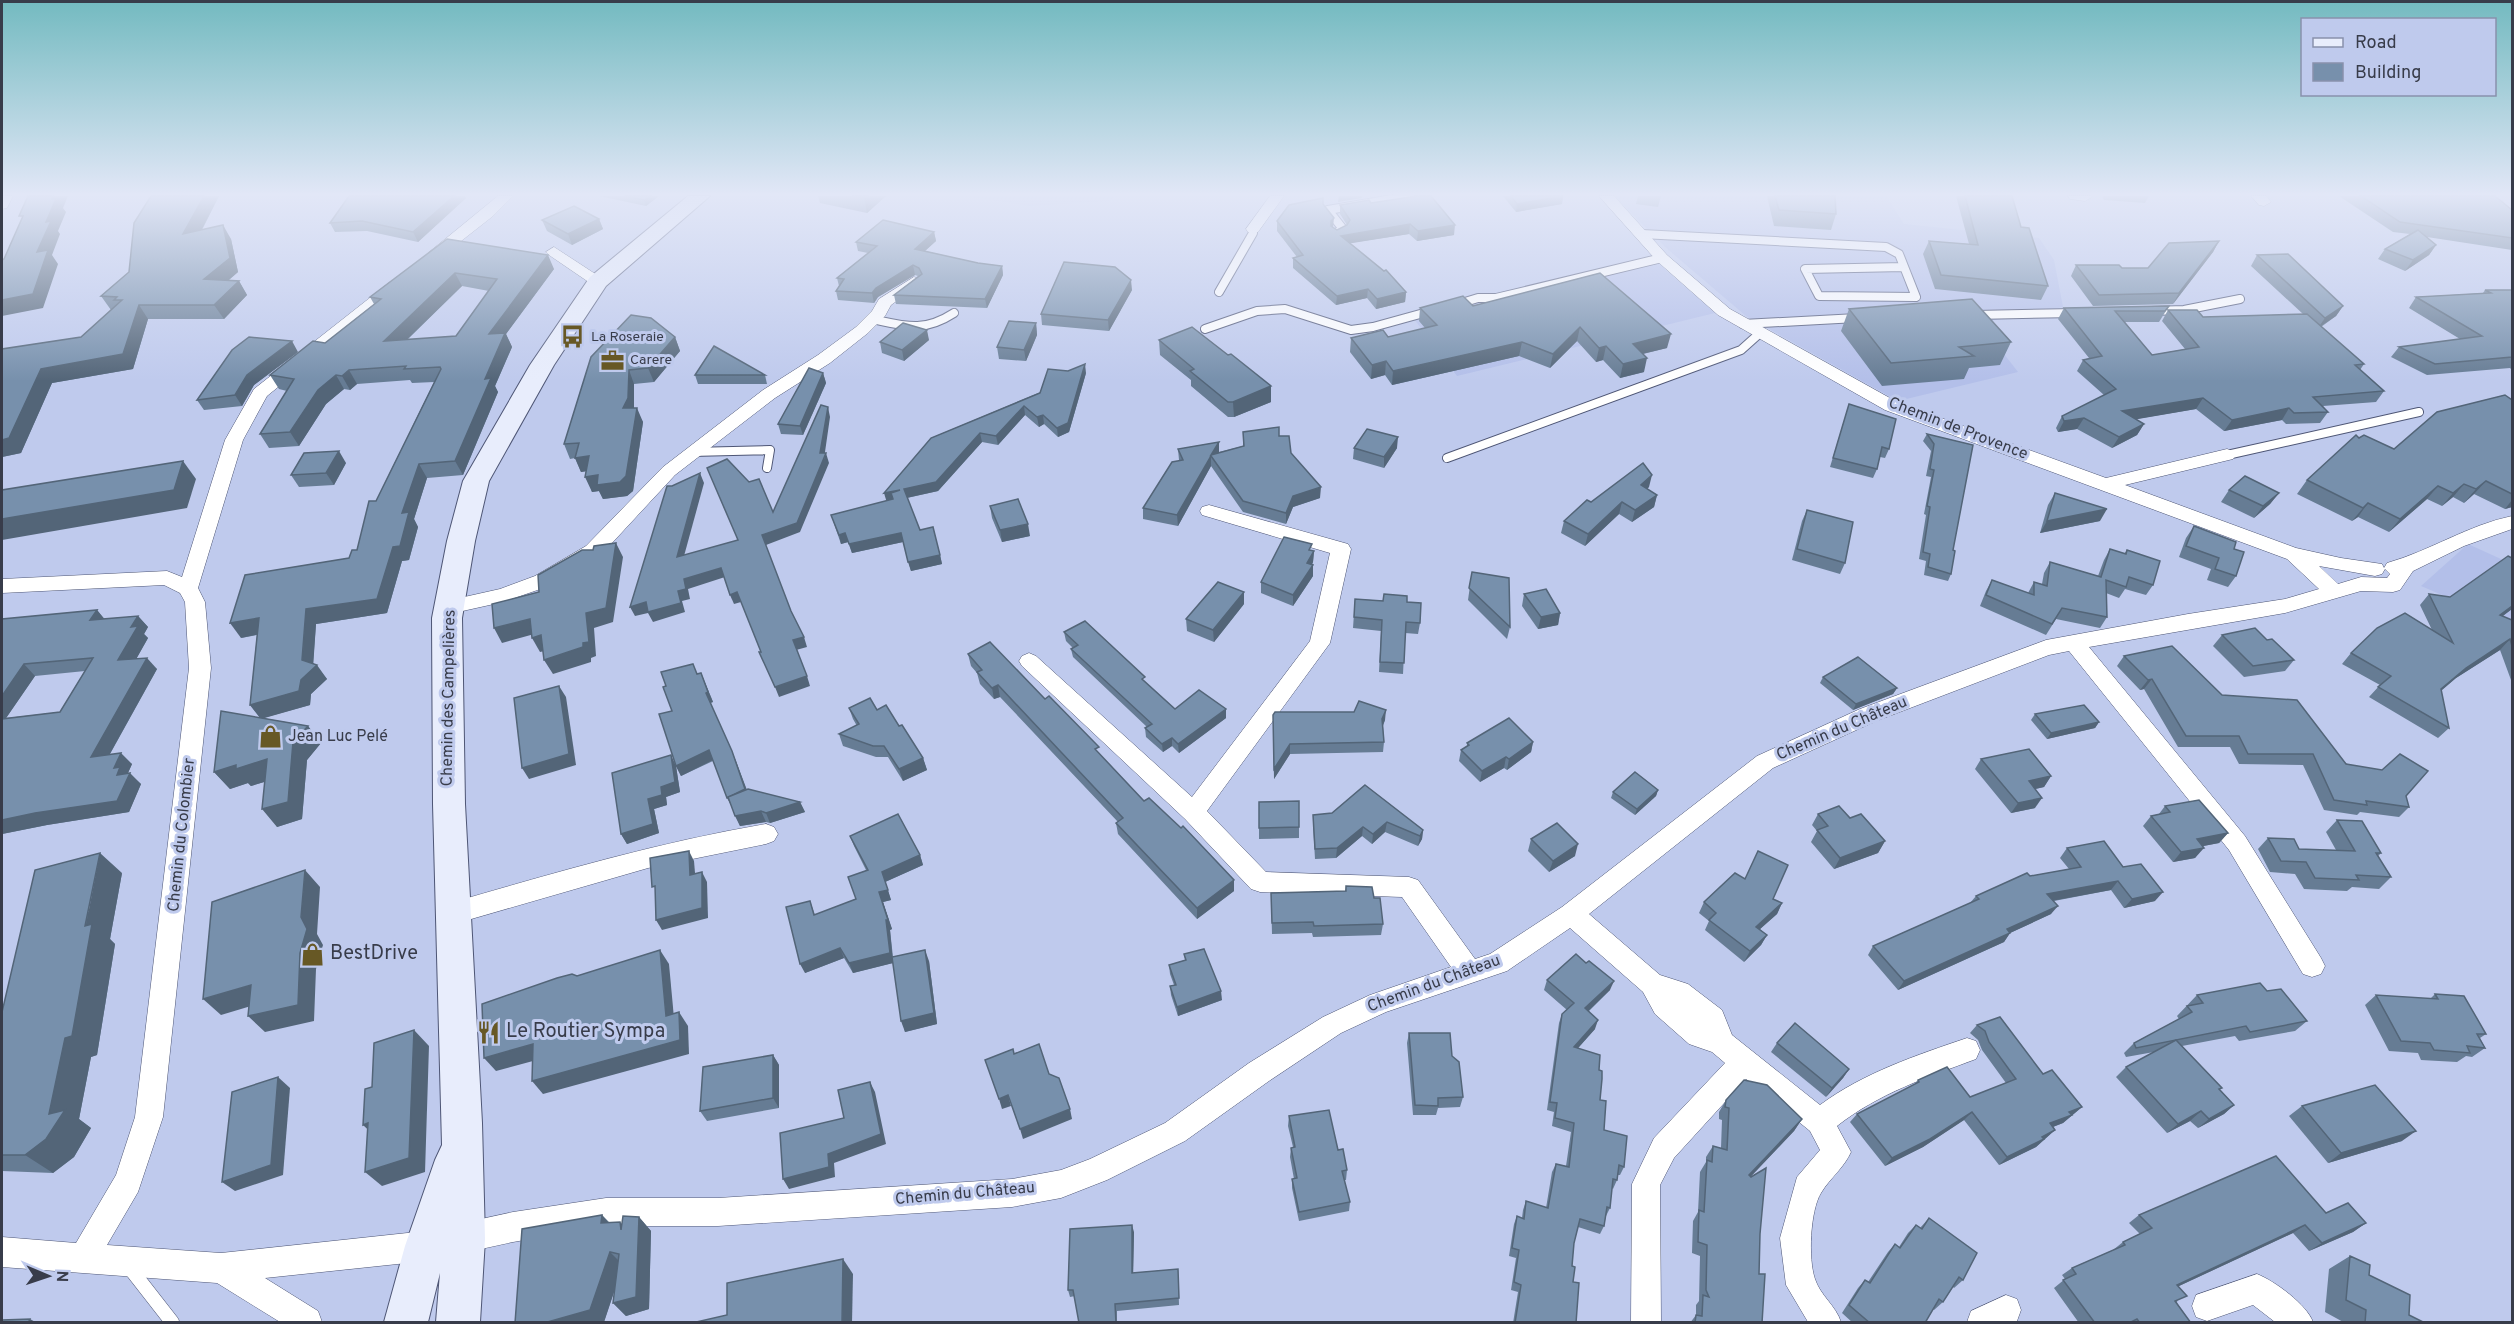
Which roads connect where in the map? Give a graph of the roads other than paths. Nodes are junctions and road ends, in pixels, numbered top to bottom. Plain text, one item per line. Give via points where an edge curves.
1 (431, 258) edge
2 (562, 258) edge
3 (627, 258) edge
4 (1239, 258) edge
5 (1662, 258) joint
6 (1900, 258) edge
7 (1904, 267) junction
8 (598, 282) junction
9 (914, 282) edge
10 (1220, 292) dead end
11 (2240, 299) dead end
12 (1446, 307) edge
13 (1436, 310) edge
14 (2136, 311) edge
15 (2089, 312) edge
16 (954, 313) dead end
17 (1971, 315) edge
18 (1865, 318) edge
19 (872, 319) junction
20 (1743, 324) junction
21 (1205, 329) dead end
22 (1760, 333) junction
23 (2419, 412) dead end
24 (691, 452) junction
25 (2226, 455) joint
26 (1447, 458) dead end
27 (767, 468) dead end
28 (2107, 484) junction
29 (1209, 511) dead end
30 (2512, 522) edge
31 (2291, 553) junction
32 (2368, 576) junction
33 (2, 586) edge
34 (188, 588) junction
35 (2335, 592) junction
36 (449, 607) junction
37 (2074, 643) junction
38 (1029, 661) dead end
39 (1193, 812) junction
40 (766, 834) dead end
41 (454, 913) junction
42 (1571, 914) junction
43 (2312, 966) dead end
44 (1470, 973) junction
45 (1967, 1050) dead end
46 (1745, 1061) junction
47 (1820, 1122) junction
48 (445, 1243) junction
49 (2, 1252) edge
50 (84, 1257) junction
51 (124, 1260) junction
52 (221, 1268) junction
53 (2206, 1306) dead end
54 (172, 1323) edge
55 (307, 1323) edge
56 (406, 1323) edge
57 (458, 1323) edge
58 (1646, 1323) edge
59 (1826, 1323) edge
60 (2298, 1323) edge

1 - 34 street via 260,393 234,440
2 - 8 street
3 - 8 main road, Chemin des Campelières
4 - 10 lane
5 - 12 lane
5 - 20 street, Chemin de Provence
6 - 7 lane
7 - 7 lane via 1916,297 1819,296 1805,268
8 - 36 main road, Chemin des Campelières via 542,364 476,481
9 - 19 street via 885,302
11 - 14 lane via 2184,310
13 - 21 lane via 1351,330 1285,309 1257,311
15 - 17 lane
16 - 19 lane via 923,329
18 - 20 lane
19 - 24 street via 824,359
20 - 22 street, Chemin de Provence
22 - 26 lane via 1741,350
22 - 28 street, Chemin de Provence via 1891,405
23 - 25 lane
24 - 27 lane via 770,450
24 - 36 street via 633,506 593,551 543,582
25 - 28 street
28 - 31 street, Chemin de Provence
29 - 39 street via 1341,549 1320,643
30 - 32 street, Chemin du Château via 2457,541 2406,566 2393,585
31 - 32 street, Chemin de Provence
31 - 35 street, Chemin de Provence
32 - 35 street, Chemin du Château
33 - 34 street via 167,578
34 - 50 street, Chemin du Colombier via 195,602 200,668 149,1117 128,1182
35 - 37 street, Chemin du Château via 2285,606
36 - 41 main road, Chemin des Campelières via 449,804
37 - 42 street, Chemin du Château via 2046,648 1868,715 1766,762
37 - 43 street via 2237,843
38 - 39 street
39 - 44 street via 1260,882 1409,887
40 - 41 street via 629,863
41 - 48 main road, Chemin des Campelières via 462,1140
42 - 44 street, Chemin du Château via 1498,963
42 - 46 street via 1652,984 1664,1006 1698,1035 1721,1043
44 - 48 street, Chemin du Château via 1379,1003 1332,1024 1175,1132 1061,1184 1012,1193 718,1212 606,1212
45 - 47 street via 1902,1073 1837,1107
46 - 47 street
46 - 58 street via 1664,1148 1646,1184
47 - 59 street via 1838,1152 1808,1187 1795,1238 1801,1285
48 - 52 street, Chemin du Château
48 - 56 main road, Chemin des Campelières
48 - 57 main road, Chemin des Campelières
49 - 50 street, Chemin du Château
50 - 51 street, Chemin du Château
51 - 52 street, Chemin du Château
51 - 54 lane
52 - 55 street
53 - 60 street via 2257,1289

